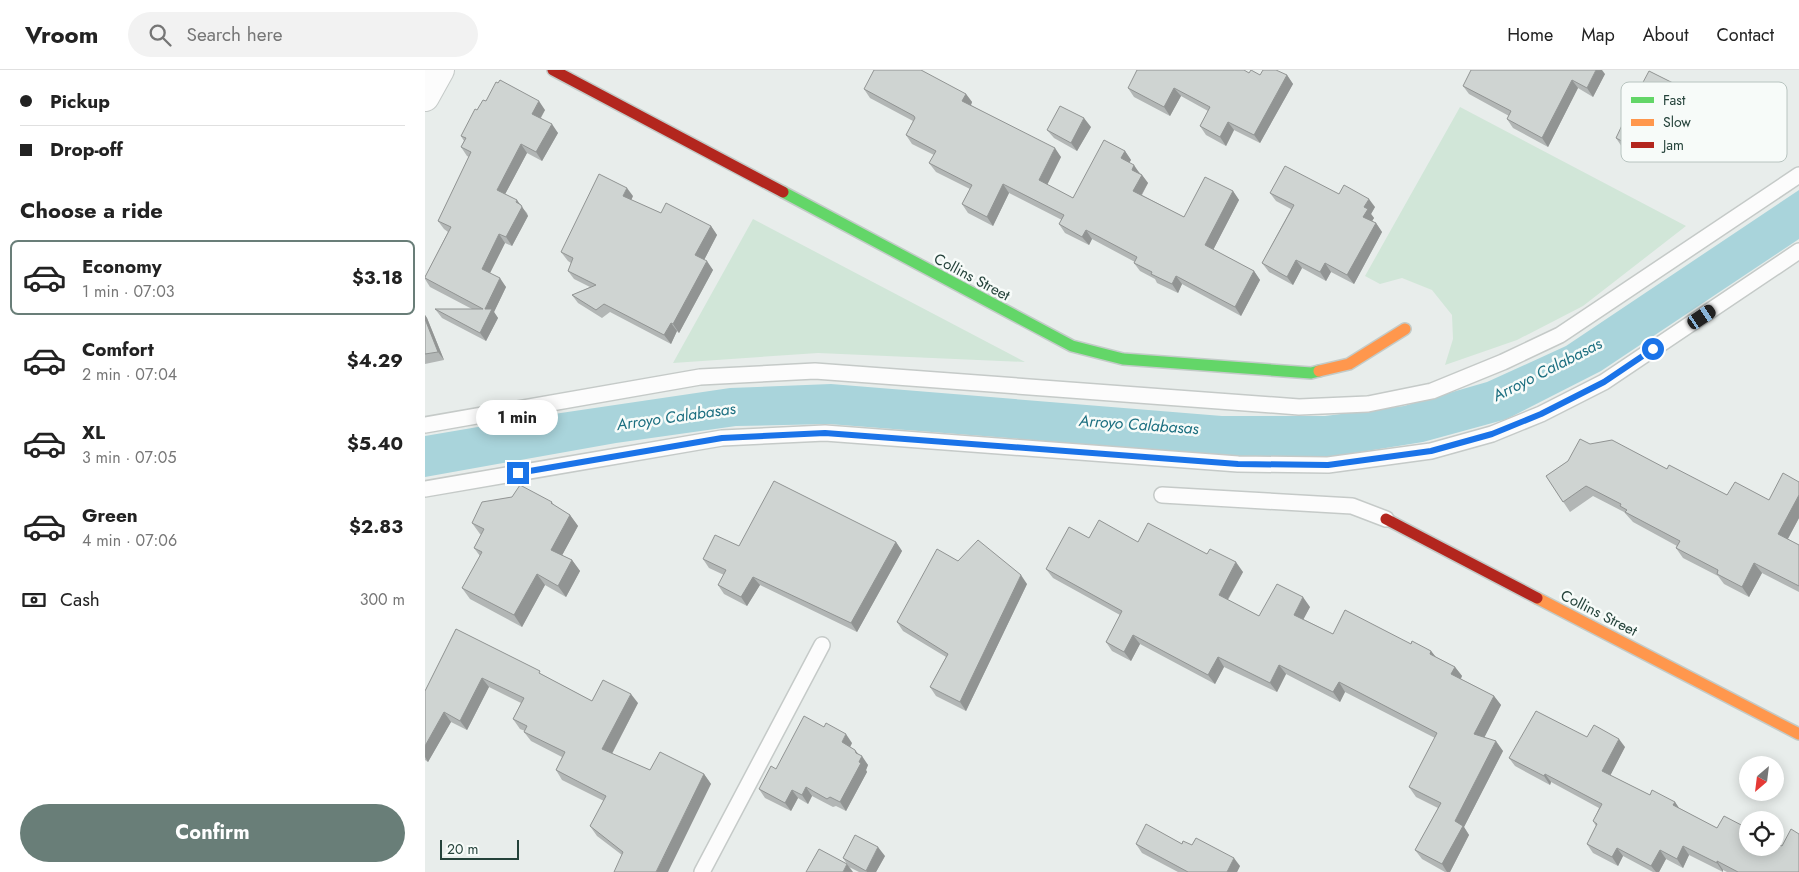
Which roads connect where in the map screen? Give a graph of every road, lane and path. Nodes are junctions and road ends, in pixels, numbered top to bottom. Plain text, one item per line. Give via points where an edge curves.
1 (440, 70) edge
2 (553, 70) edge
3 (425, 97) edge
4 (1799, 175) edge
5 (1799, 251) edge
6 (1405, 328) dead end
7 (425, 425) edge
8 (425, 489) edge
9 (1162, 495) dead end
10 (1386, 518) joint
11 (822, 645) dead end
12 (1799, 734) edge
13 (702, 872) edge

1 - 3 street
2 - 6 street, Collins Street via 1072,346 1123,360 1311,373 1349,364
4 - 7 lane via 1560,335 1432,391 1368,404 1299,408 815,370 700,377
5 - 8 lane via 1604,382 1492,434 1431,451 1328,465 1238,464 825,433 722,438
9 - 10 lane via 1352,506
10 - 12 street, Collins Street
11 - 13 lane

